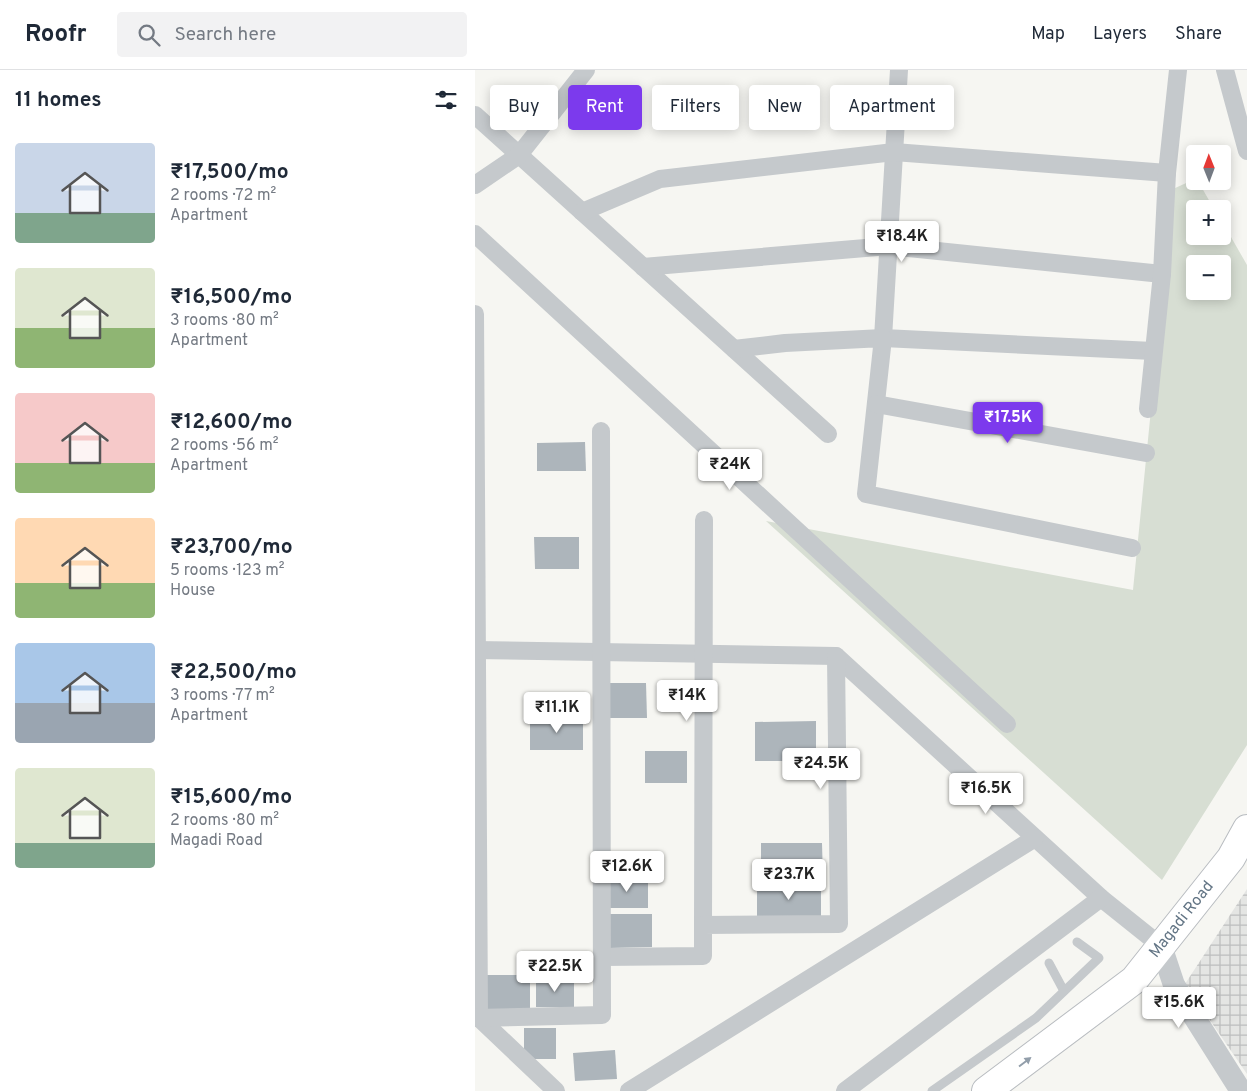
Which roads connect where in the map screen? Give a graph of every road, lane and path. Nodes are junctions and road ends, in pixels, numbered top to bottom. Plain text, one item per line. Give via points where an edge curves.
1 (586, 70) edge
2 (899, 70) edge
3 (1179, 70) edge
4 (1225, 70) edge
5 (475, 115) edge
6 (1247, 151) edge
7 (894, 152) junction
8 (519, 155) junction
9 (1167, 173) junction
10 (475, 184) edge
11 (582, 212) junction
12 (475, 234) edge
13 (889, 246) junction
14 (643, 267) junction
15 (1162, 274) junction
16 (475, 314) edge
17 (883, 338) junction
18 (734, 349) junction
19 (1153, 351) junction
20 (876, 404) junction
21 (1148, 409) dead end
22 (601, 431) dead end
23 (828, 434) dead end
24 (1146, 453) dead end
25 (704, 520) dead end
26 (1132, 548) dead end
27 (476, 650) edge
28 (601, 652) junction
29 (704, 654) junction
30 (836, 656) junction
31 (1007, 724) dead end
32 (1247, 829) edge
33 (1035, 838) junction
34 (1247, 862) edge
35 (1101, 898) junction
36 (703, 925) junction
37 (1077, 942) dead end
38 (1164, 955) junction
39 (602, 957) junction
40 (1049, 963) dead end
41 (1064, 991) junction
42 (477, 1018) edge
43 (556, 1091) edge
44 (629, 1091) edge
45 (845, 1091) edge
46 (933, 1091) edge
47 (986, 1091) edge
48 (1016, 1091) edge
49 (1241, 1091) edge

1 - 8 street
2 - 7 street
3 - 9 street
4 - 6 street
5 - 8 street
7 - 9 street
7 - 11 street via 660,179
7 - 13 street
8 - 10 street
8 - 11 street
9 - 15 street
11 - 14 street
12 - 31 street
13 - 14 street
13 - 15 street
13 - 17 street
14 - 18 street
15 - 19 street
16 - 27 street
17 - 18 street
17 - 19 street
17 - 20 street
18 - 23 street
19 - 21 street
20 - 24 street
20 - 26 street via 866,494
22 - 28 street
25 - 29 street
27 - 28 street
27 - 42 street
28 - 29 street
28 - 39 street
29 - 30 street
29 - 36 street
30 - 33 street
30 - 36 street via 839,924
32 - 38 main road, Magadi Road via 1231,858
33 - 35 street
33 - 44 street
34 - 38 main road, Magadi Road
35 - 38 street
35 - 45 street
36 - 39 street via 703,956
37 - 41 lane via 1099,958
47 -> 38 main road, Magadi Road
38 - 48 main road, Magadi Road via 1143,996
38 - 49 street via 1174,985
39 - 42 street via 602,1015
40 - 41 lane
41 - 46 lane via 1036,1018
42 - 43 street

